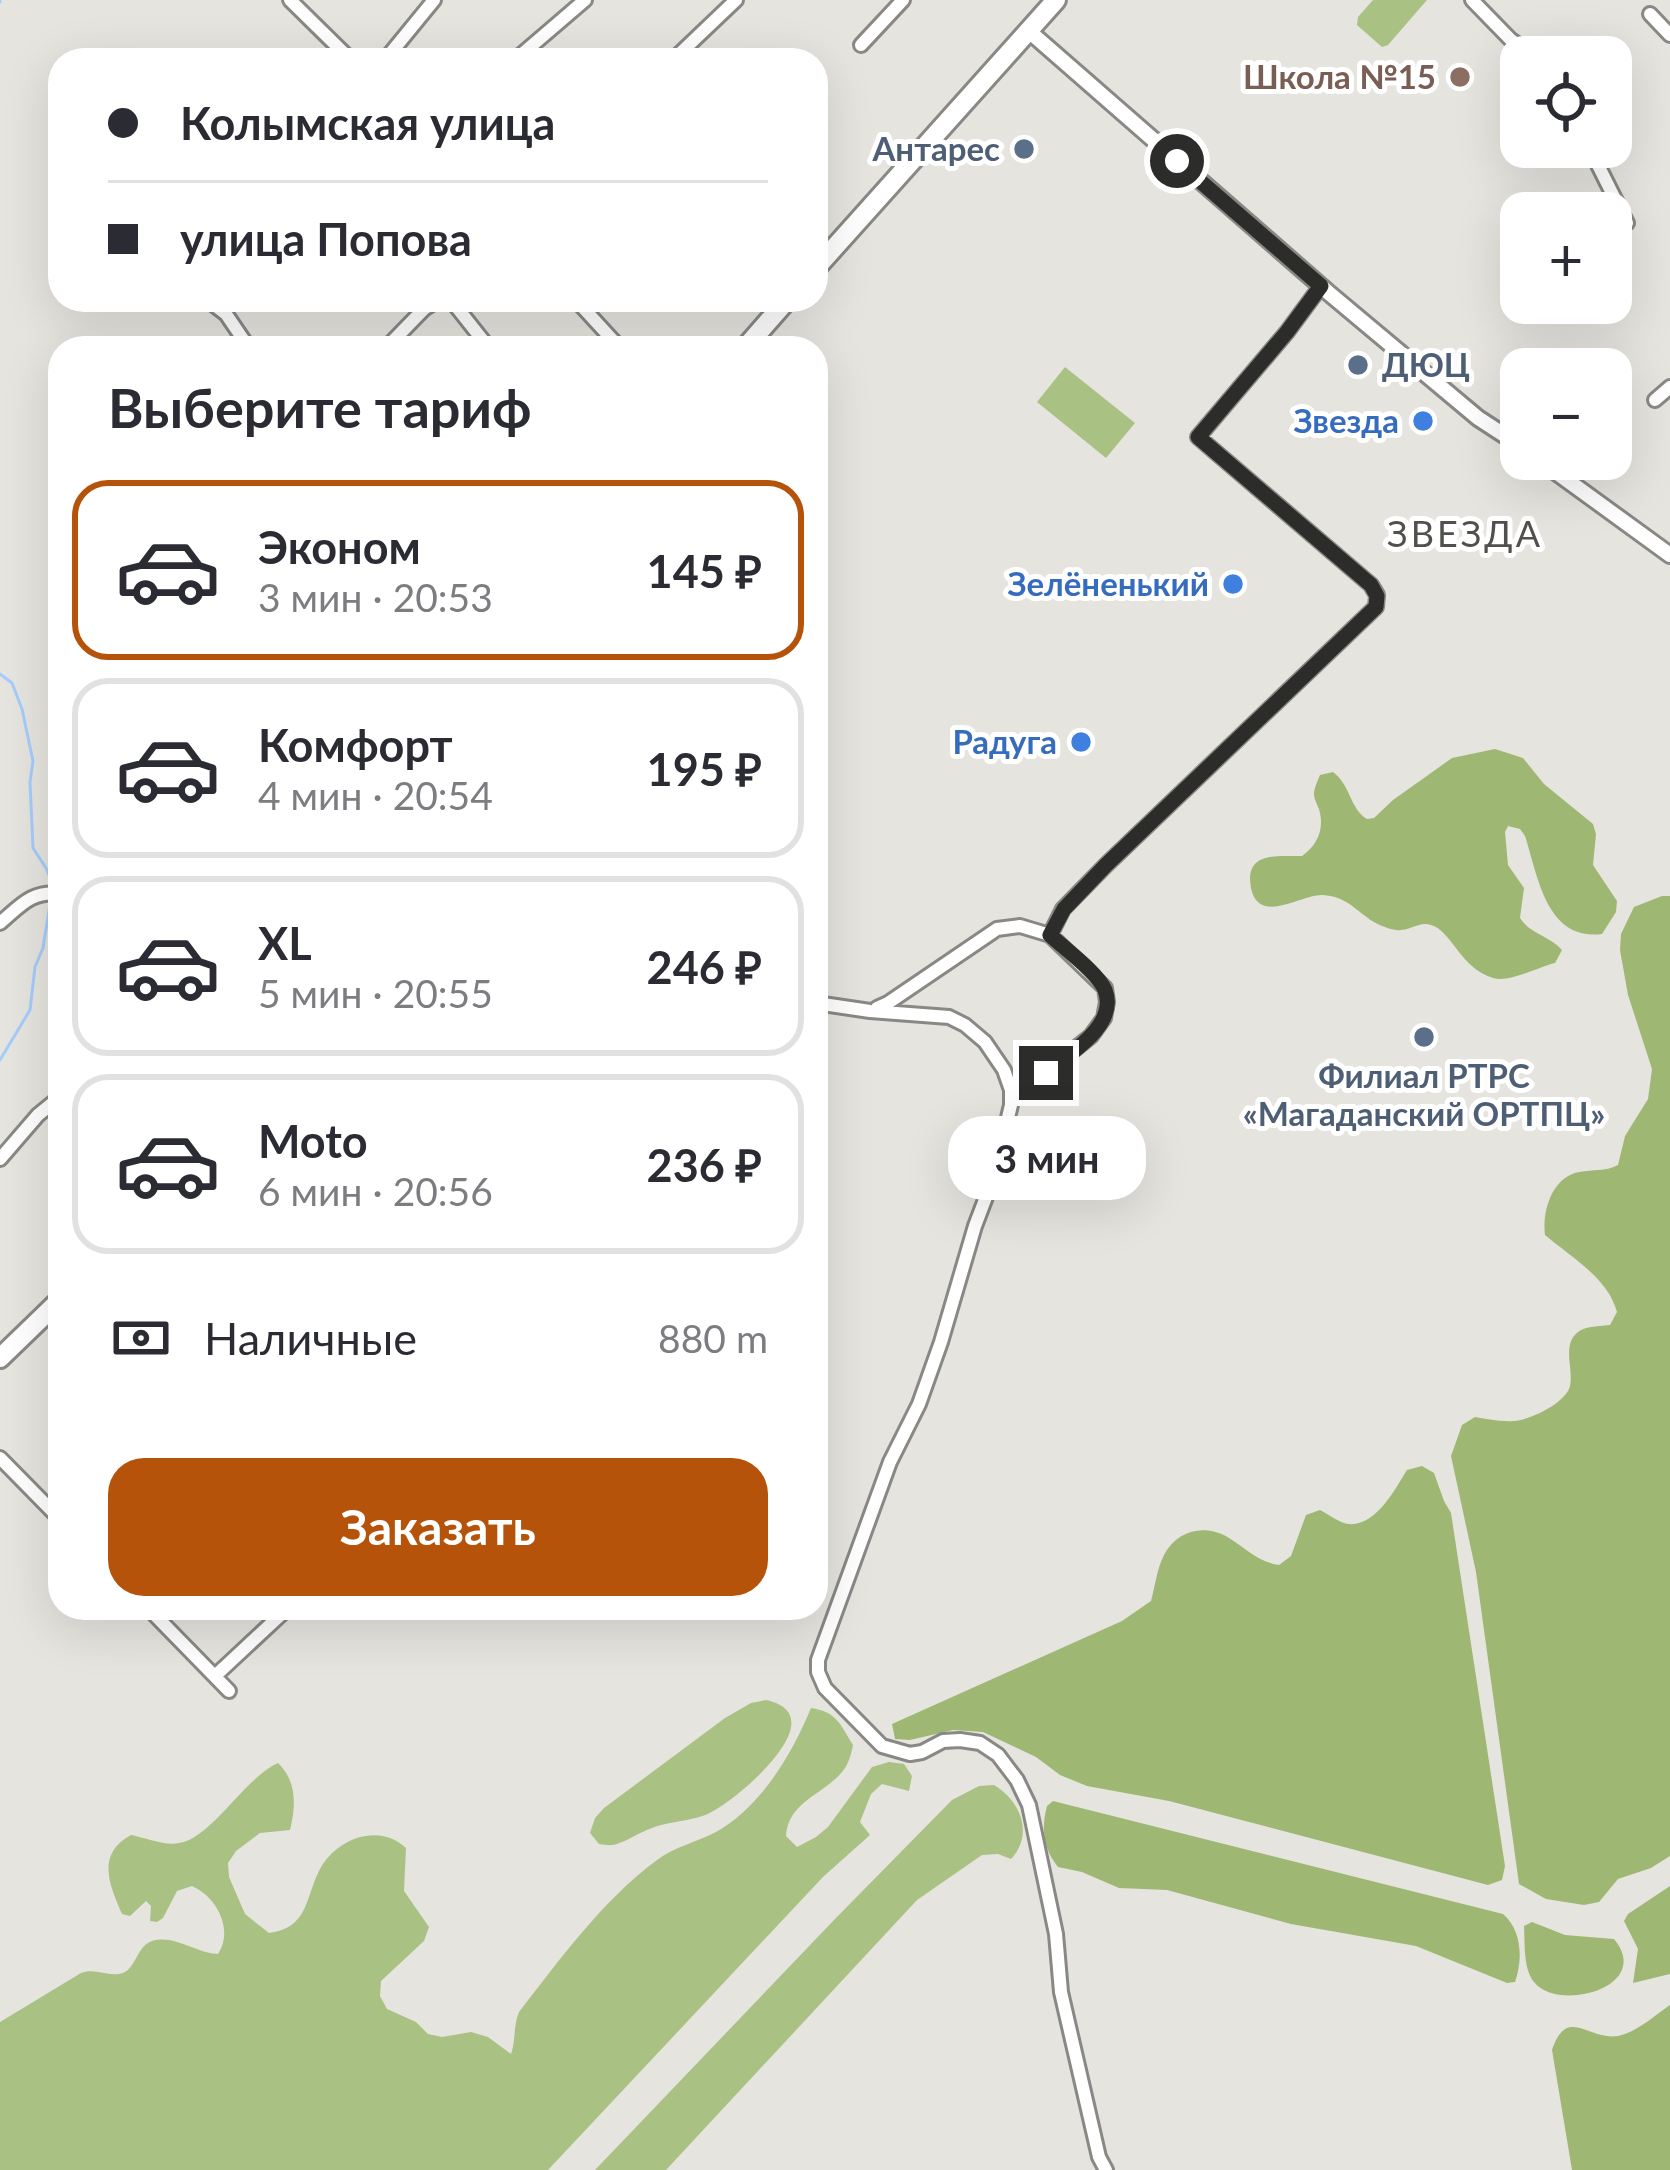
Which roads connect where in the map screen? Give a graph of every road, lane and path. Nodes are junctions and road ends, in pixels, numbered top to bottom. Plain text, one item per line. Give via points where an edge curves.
1 (290, 0) edge
2 (434, 0) edge
3 (586, 0) edge
4 (736, 0) edge
5 (903, 0) edge
6 (1056, 0) edge
7 (1472, 0) edge
8 (1650, 14) dead end
9 (1030, 32) junction
10 (1670, 35) edge
11 (1507, 36) edge
12 (861, 45) dead end
13 (339, 48) edge
14 (395, 48) edge
15 (529, 48) edge
16 (686, 48) edge
17 (828, 255) edge
18 (1321, 286) junction
19 (421, 312) edge
20 (460, 312) edge
21 (587, 312) edge
22 (777, 312) edge
23 (398, 336) edge
24 (480, 336) edge
25 (609, 336) edge
26 (756, 336) edge
27 (1670, 387) edge
28 (1655, 400) dead end
29 (1500, 432) edge
30 (1567, 480) edge
31 (1670, 554) edge
32 (48, 893) edge
33 (0, 923) edge
34 (1050, 935) junction
35 (828, 1005) edge
36 (870, 1011) junction
37 (1046, 1073) dead end
38 (48, 1107) edge
39 (0, 1159) edge
40 (48, 1312) edge
41 (0, 1358) edge
42 (0, 1458) edge
43 (48, 1507) edge
44 (160, 1620) edge
45 (275, 1620) edge
46 (215, 1676) junction
47 (230, 1691) dead end
48 (1106, 2170) edge

1 - 13 street
2 - 14 street
3 - 15 street
4 - 16 street
5 - 12 street
6 - 9 highway
7 - 11 street
8 - 10 street
9 - 17 highway
9 - 18 street
18 - 29 street
18 - 34 street via 1198,437 1371,585 1376,607 1106,865
19 - 23 street
20 - 24 street
21 - 25 street
22 - 26 highway
27 - 28 street
30 - 31 street
32 - 33 street via 30,896
34 - 36 street via 997,929
34 - 37 street via 1105,988 1107,1002 1091,1036
35 - 36 street
36 - 48 street via 965,1025 1004,1070 1011,1105 941,1342 818,1672 882,1746 922,1752 943,1741 980,1744 1017,1780 1029,1805 1061,1992
38 - 39 street
40 - 41 highway
42 - 43 street
44 - 46 street
45 - 46 street
46 - 47 street

